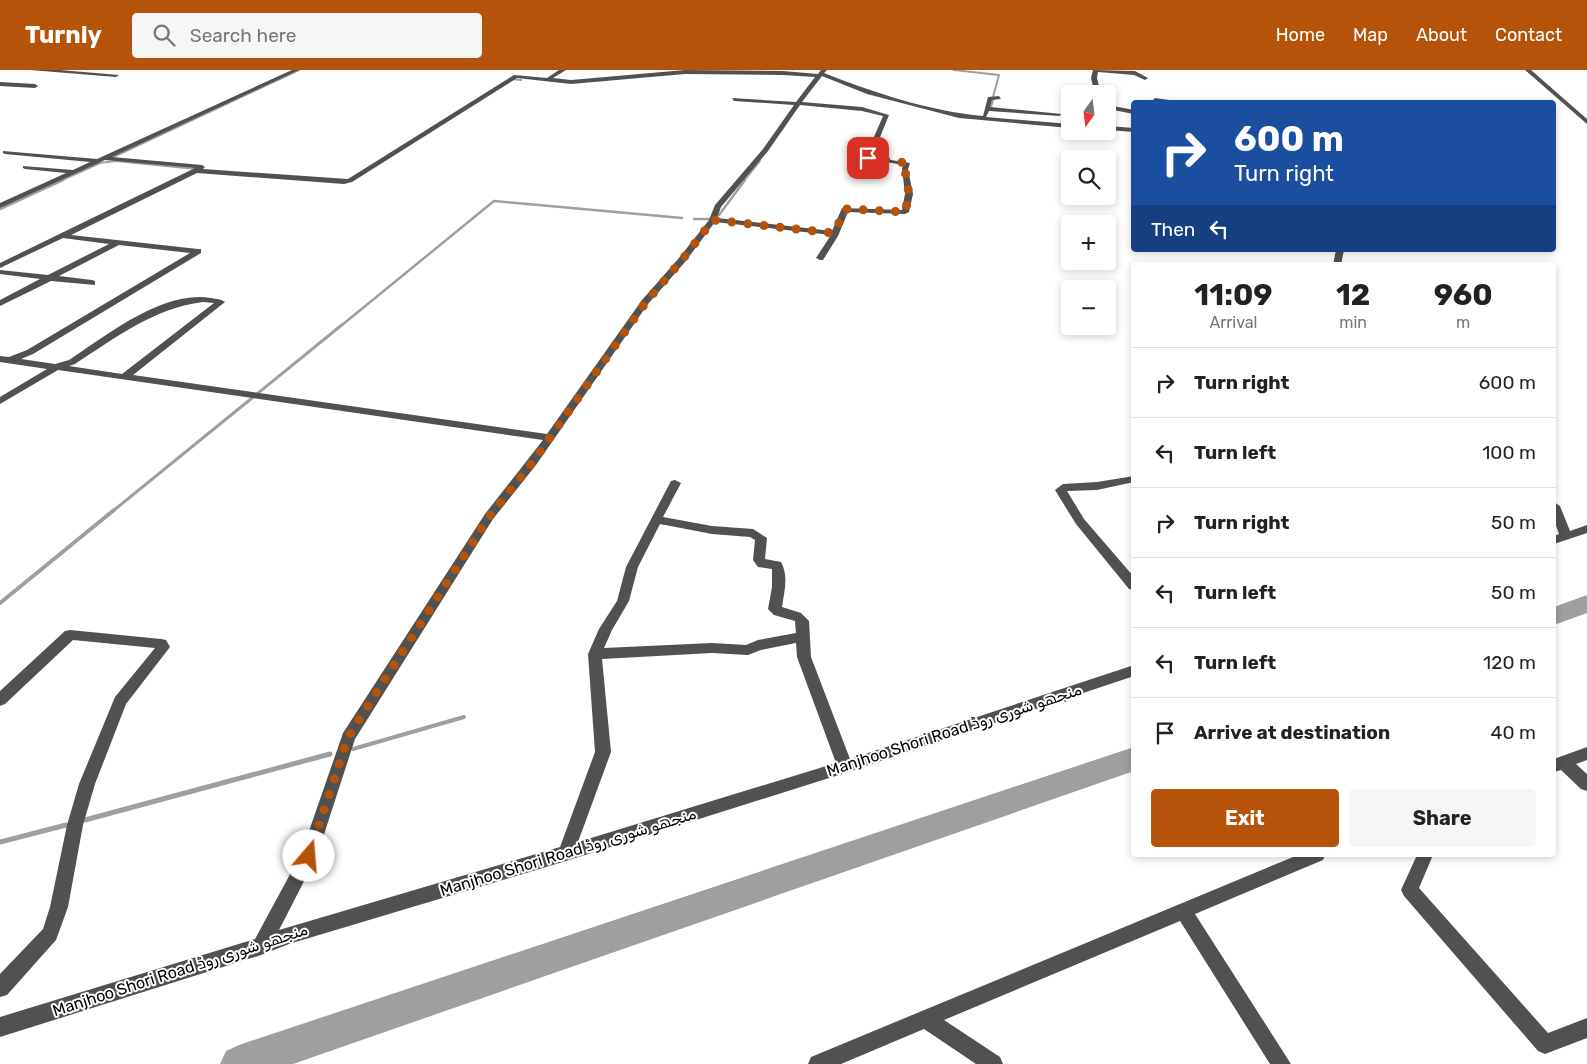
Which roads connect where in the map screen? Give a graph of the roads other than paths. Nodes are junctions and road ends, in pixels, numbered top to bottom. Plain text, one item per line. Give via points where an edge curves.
1 (33, 70) edge
2 (296, 70) edge
3 (563, 70) edge
4 (1096, 70) edge
5 (1528, 70) edge
6 (79, 71) edge
7 (750, 71) edge
8 (516, 73) edge
9 (595, 73) dead end
10 (821, 74) edge
11 (1143, 74) edge
12 (116, 75) dead end
13 (547, 80) junction
14 (595, 81) junction
15 (0, 84) edge
16 (1096, 85) edge
17 (35, 86) dead end
18 (999, 98) dead end
19 (734, 99) dead end
20 (800, 104) junction
21 (987, 109) junction
22 (1116, 109) edge
23 (1131, 111) edge
24 (1059, 114) dead end
25 (981, 118) junction
26 (1587, 122) edge
27 (1061, 125) edge
28 (1116, 129) edge
29 (1131, 130) edge
30 (6, 152) dead end
31 (101, 160) junction
32 (25, 167) dead end
33 (196, 171) junction
34 (75, 172) junction
35 (0, 206) edge
36 (713, 220) junction
37 (833, 233) junction
38 (63, 236) junction
39 (118, 243) junction
40 (820, 258) dead end
41 (0, 266) edge
42 (0, 272) edge
43 (48, 278) junction
44 (92, 283) dead end
45 (0, 303) edge
46 (0, 358) edge
47 (11, 360) junction
48 (56, 367) junction
49 (124, 377) junction
50 (0, 401) edge
51 (549, 438) junction
52 (1131, 480) edge
53 (675, 483) dead end
54 (1556, 511) edge
55 (656, 520) junction
56 (1587, 529) edge
57 (1566, 536) junction
58 (1556, 539) edge
59 (1131, 582) edge
60 (803, 637) junction
61 (595, 654) junction
62 (1131, 671) edge
63 (0, 700) edge
64 (1587, 753) edge
65 (1558, 764) edge
66 (845, 767) junction
67 (1587, 784) edge
68 (566, 853) junction
69 (1312, 857) edge
70 (1423, 857) edge
71 (1184, 912) junction
72 (261, 946) junction
73 (0, 988) edge
74 (925, 1019) junction
75 (0, 1027) edge
76 (1587, 1028) edge
77 (818, 1064) edge
78 (993, 1064) edge
79 (1282, 1064) edge

1 - 6 street
2 - 31 street
3 - 13 street
4 - 11 street
4 - 16 street
5 - 26 street
6 - 12 street
7 - 10 street
7 - 14 street via 650,74
8 - 13 street
8 - 33 street via 350,181
9 - 14 street
10 - 20 street
10 - 25 street via 869,93 959,116
13 - 14 street
15 - 17 street
18 - 21 street via 990,98
19 - 20 street
20 - 36 street via 718,207
20 - 37 street via 862,109 886,115 868,158 907,163 909,194 905,212 847,209
21 - 24 street
21 - 25 street
22 - 23 street
25 - 27 street
28 - 29 street
30 - 31 street
31 - 33 street via 202,167
31 - 34 street
32 - 34 street
33 - 38 street
34 - 35 street
36 - 37 street
36 - 51 street via 646,302
37 - 40 street
38 - 39 street
38 - 41 street
39 - 43 street
39 - 47 street via 198,251 30,352
42 - 43 street
43 - 44 street
43 - 45 street
46 - 47 street
47 - 48 street
48 - 49 street
48 - 49 street via 72,362 161,307 191,300 221,302
48 - 50 street
49 - 51 street
51 - 72 street via 489,517 348,737 309,856
52 - 59 street via 1061,490 1080,521
53 - 55 street
54 - 57 street
55 - 60 street via 753,533 761,538 759,560 762,564 777,565 780,574 775,609 800,617
55 - 61 street via 632,568 623,601
56 - 57 street
57 - 58 street
60 - 61 street via 758,645 748,650 712,648
60 - 66 street via 804,657
61 - 68 street via 603,752
62 - 66 street, Manjhoo Shori Road منجھو شوری روڈ
63 - 73 street via 70,635 149,642 163,647 120,701 87,784 50,934
64 - 65 street
65 - 67 street
66 - 68 street, Manjhoo Shori Road منجھو شوری روڈ
68 - 72 street, Manjhoo Shori Road منجھو شوری روڈ
69 - 71 street
70 - 76 street via 1410,890 1546,1044
71 - 74 street
71 - 79 street
72 - 75 street, Manjhoo Shori Road منجھو شوری روڈ
74 - 77 street
74 - 78 street

